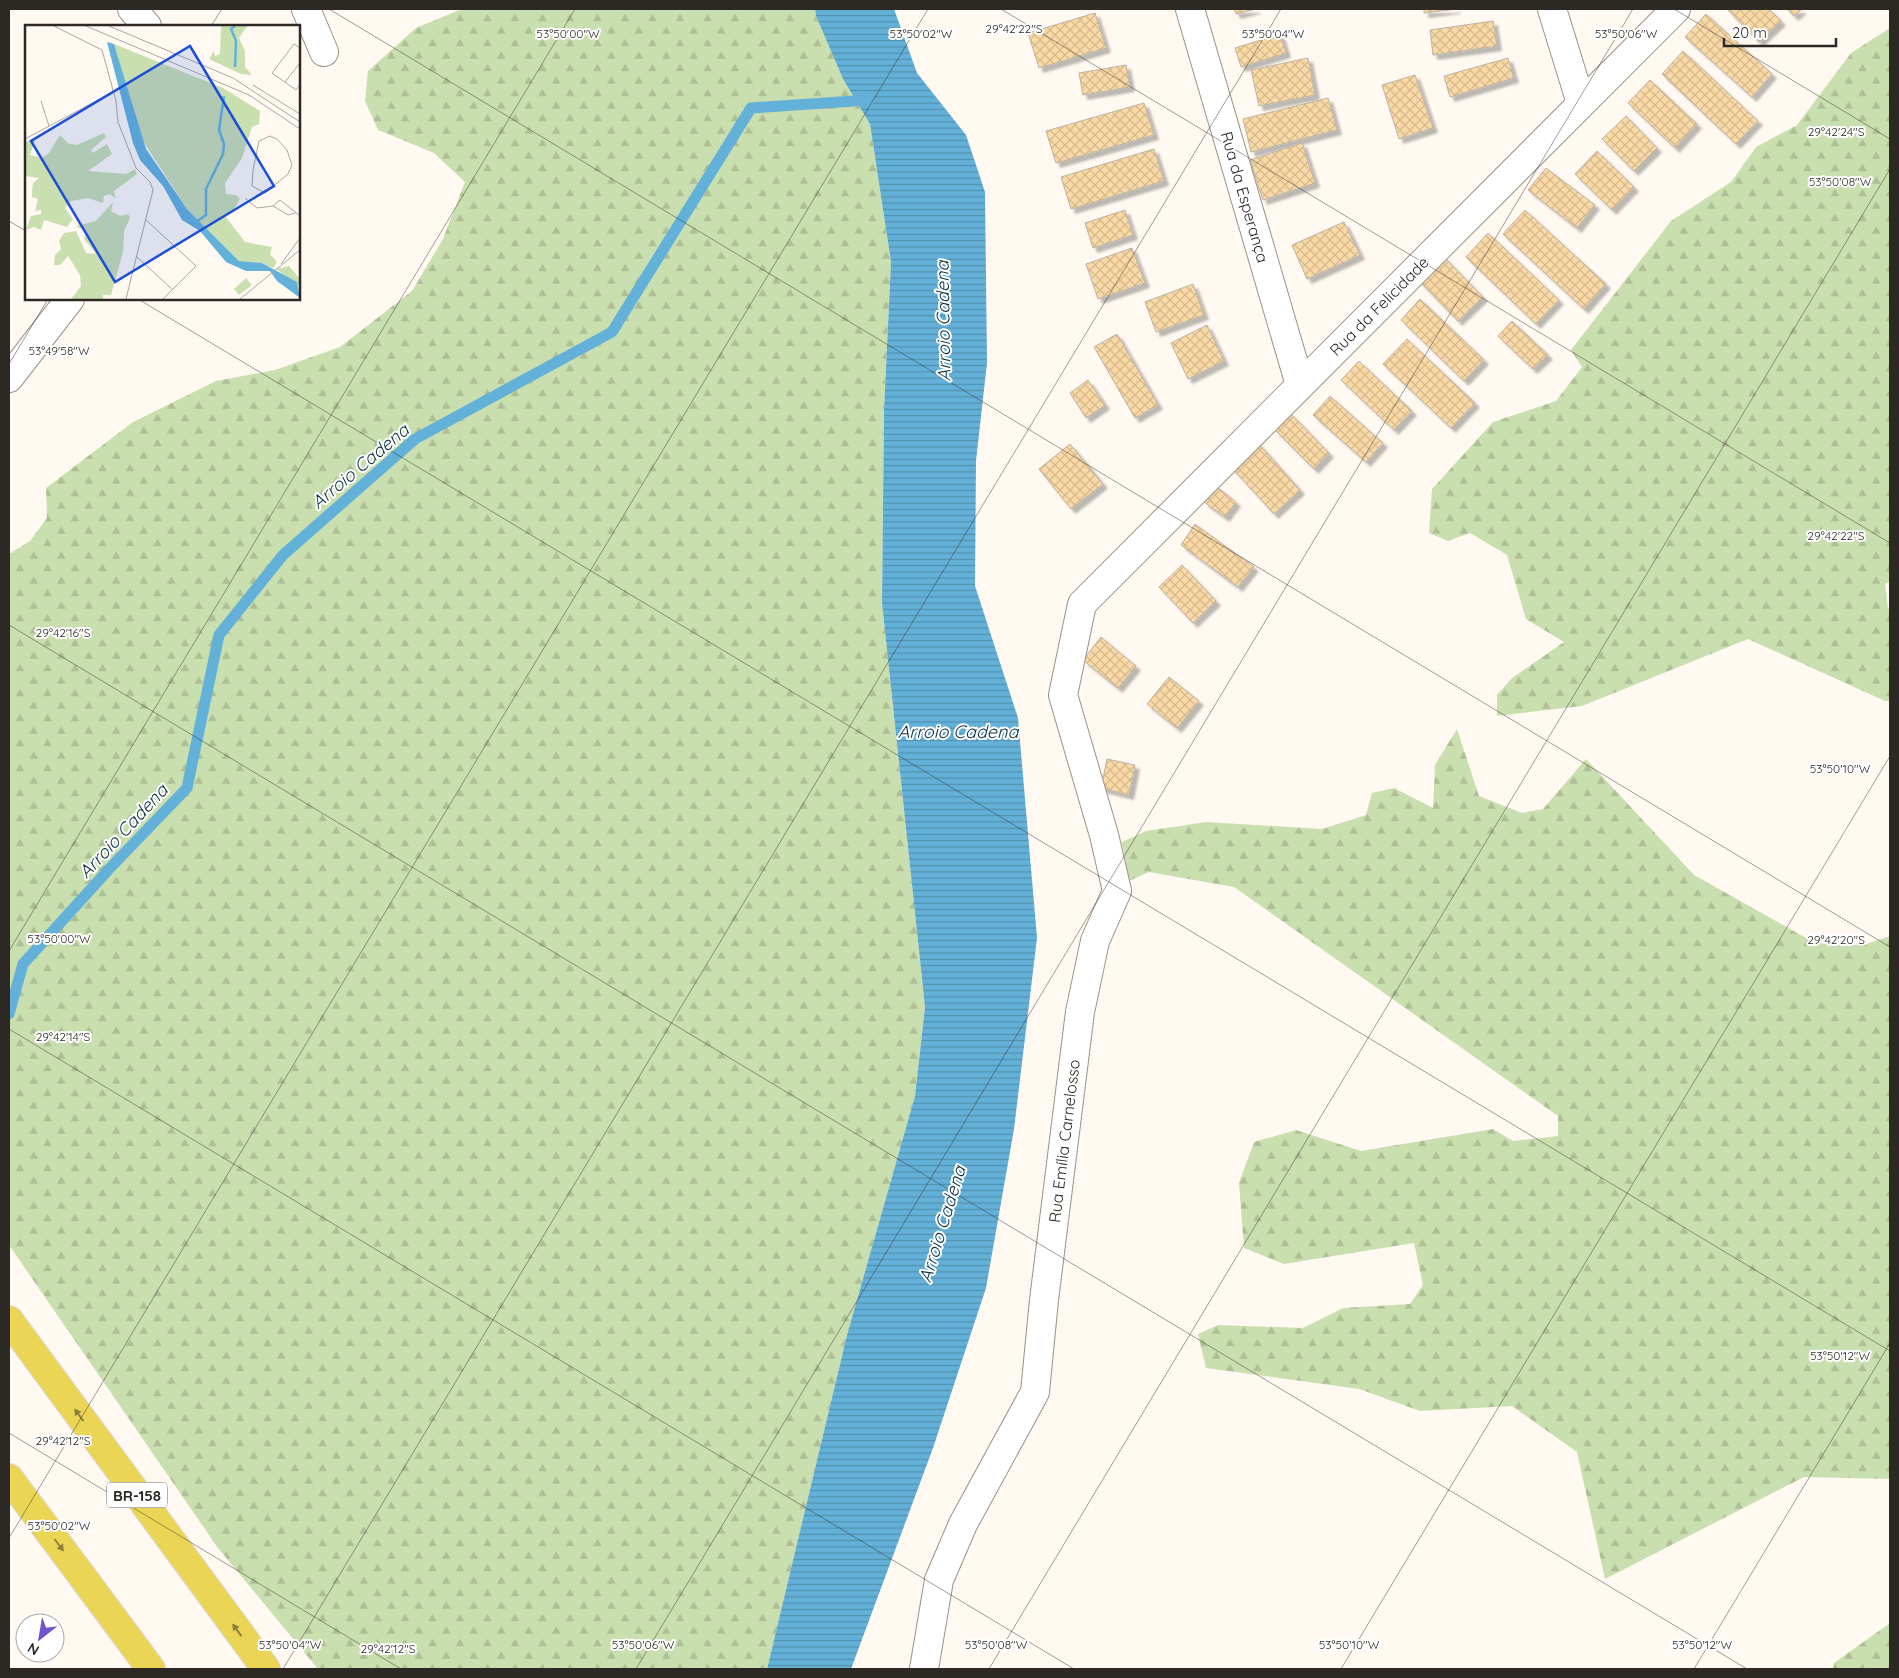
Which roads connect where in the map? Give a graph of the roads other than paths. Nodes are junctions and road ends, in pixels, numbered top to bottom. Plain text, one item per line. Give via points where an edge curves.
1 (132, 9) edge
2 (306, 9) edge
3 (1190, 9) edge
4 (1552, 9) edge
5 (1676, 9) edge
6 (146, 25) edge
7 (324, 52) dead end
8 (1581, 103) junction
9 (69, 300) edge
10 (9, 378) edge
11 (1300, 385) junction
12 (1082, 604) joint
13 (9, 1320) edge
14 (9, 1478) edge
15 (151, 1669) edge
16 (266, 1669) edge
17 (924, 1669) edge

1 - 6 street
2 - 7 street
3 - 11 street, Rua da Esperança
4 - 8 street
5 - 8 street, Rua da Felicidade
8 - 11 street, Rua da Felicidade
9 - 10 street
11 - 12 street, Rua da Felicidade
12 - 17 street, Rua Emília Carnelosso via 1063,695 1117,891 1095,941 1080,1012 1035,1392 963,1524 939,1580
16 -> 13 highway, BR-158
14 -> 15 highway

